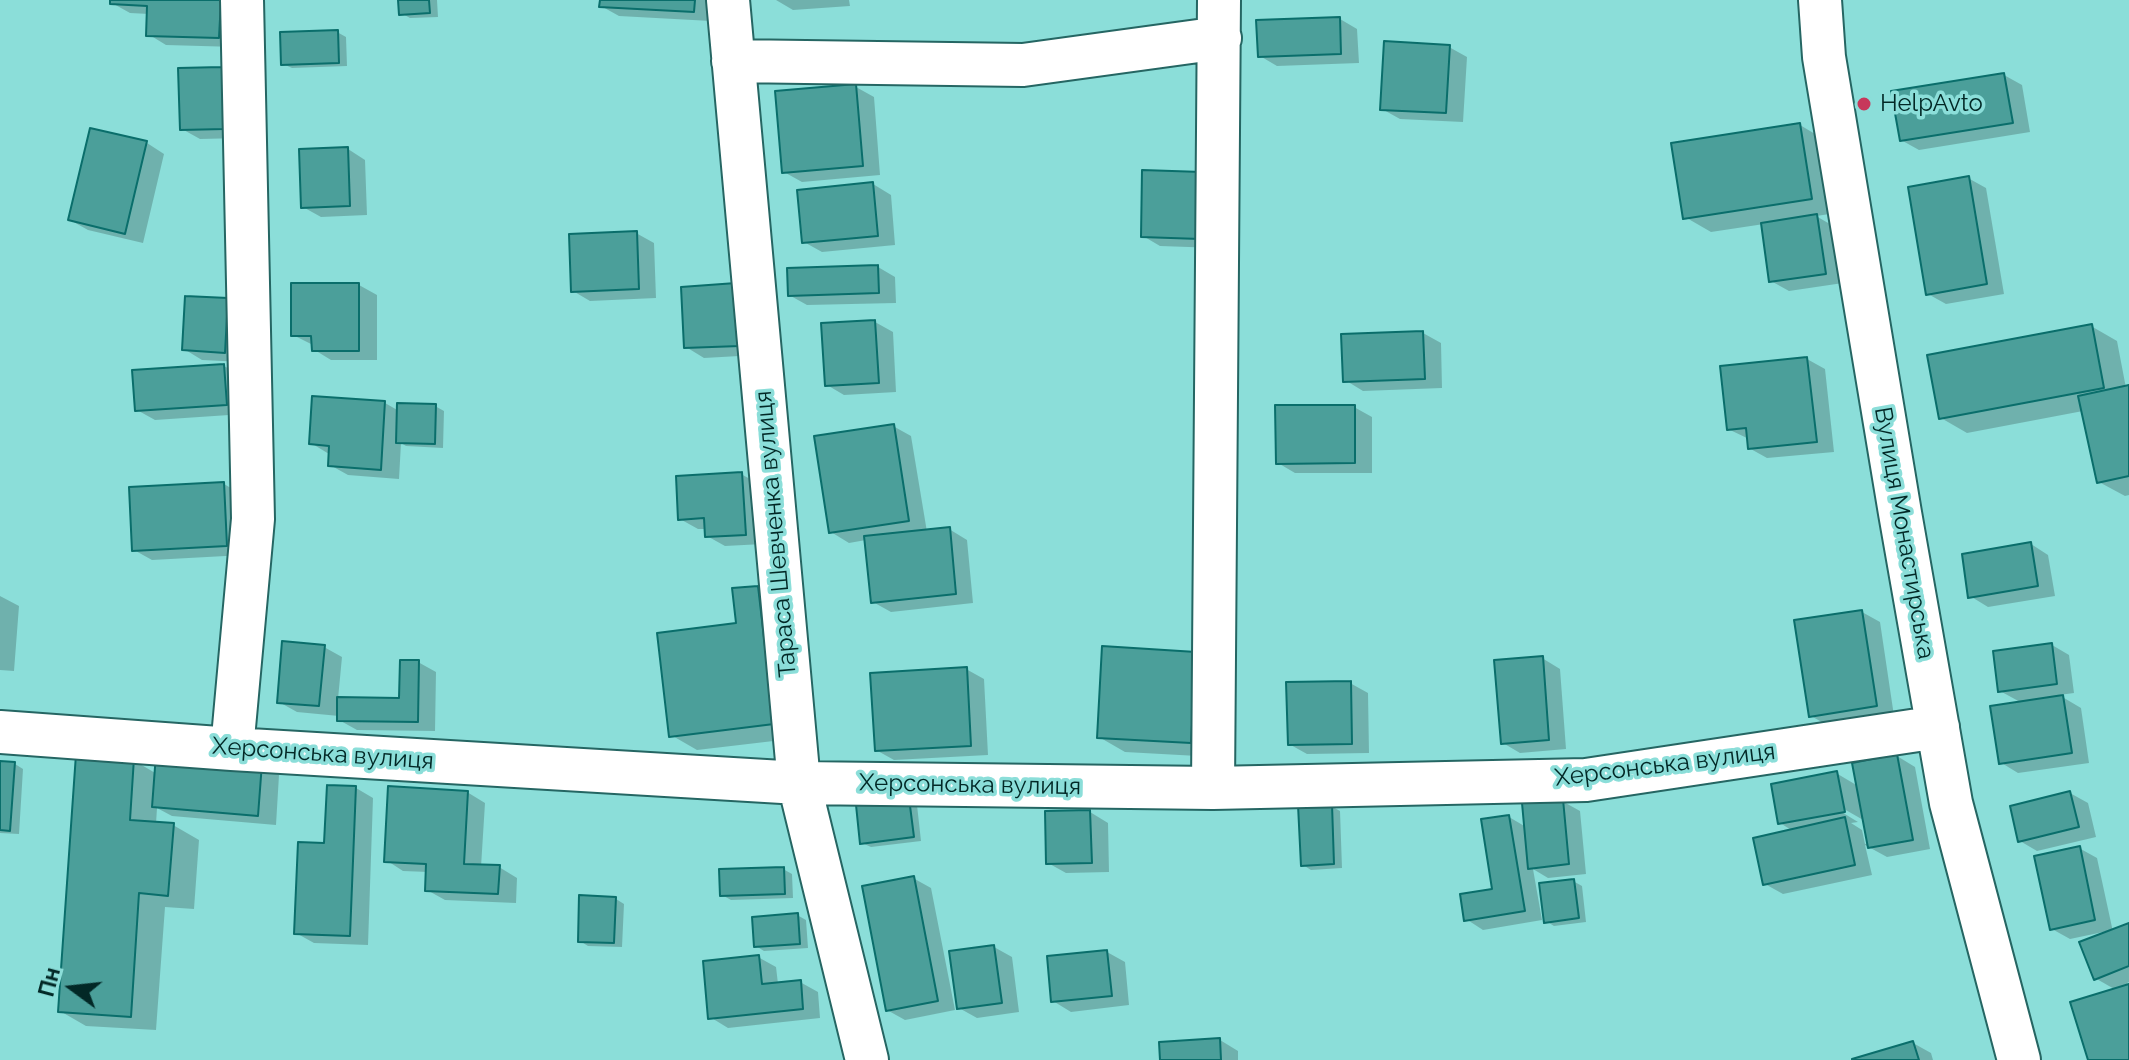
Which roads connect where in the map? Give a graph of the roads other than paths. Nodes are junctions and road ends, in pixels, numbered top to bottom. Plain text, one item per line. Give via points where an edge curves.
1 (242, 0) edge
2 (728, 0) edge
3 (1820, 0) edge
4 (1219, 19) edge
5 (733, 61) junction
6 (1938, 727) junction
7 (0, 732) edge
8 (232, 749) junction
9 (799, 783) junction
10 (1213, 788) junction
11 (867, 1060) edge
12 (2019, 1060) edge

1 - 8 street via 253,519
2 - 5 street, Тараса Шевченка вулиця
3 - 6 street, Вулиця Монастирська via 1824,57
4 - 5 street via 1023,65
4 - 10 street
5 - 9 street, Тараса Шевченка вулиця
6 - 10 street, Херсонська вулиця via 1586,780
6 - 12 street, Вулиця Монастирська via 1951,803
7 - 8 street, Херсонська вулиця
8 - 9 street, Херсонська вулиця
9 - 10 street, Херсонська вулиця
9 - 11 street, Тараса Шевченка вулиця

